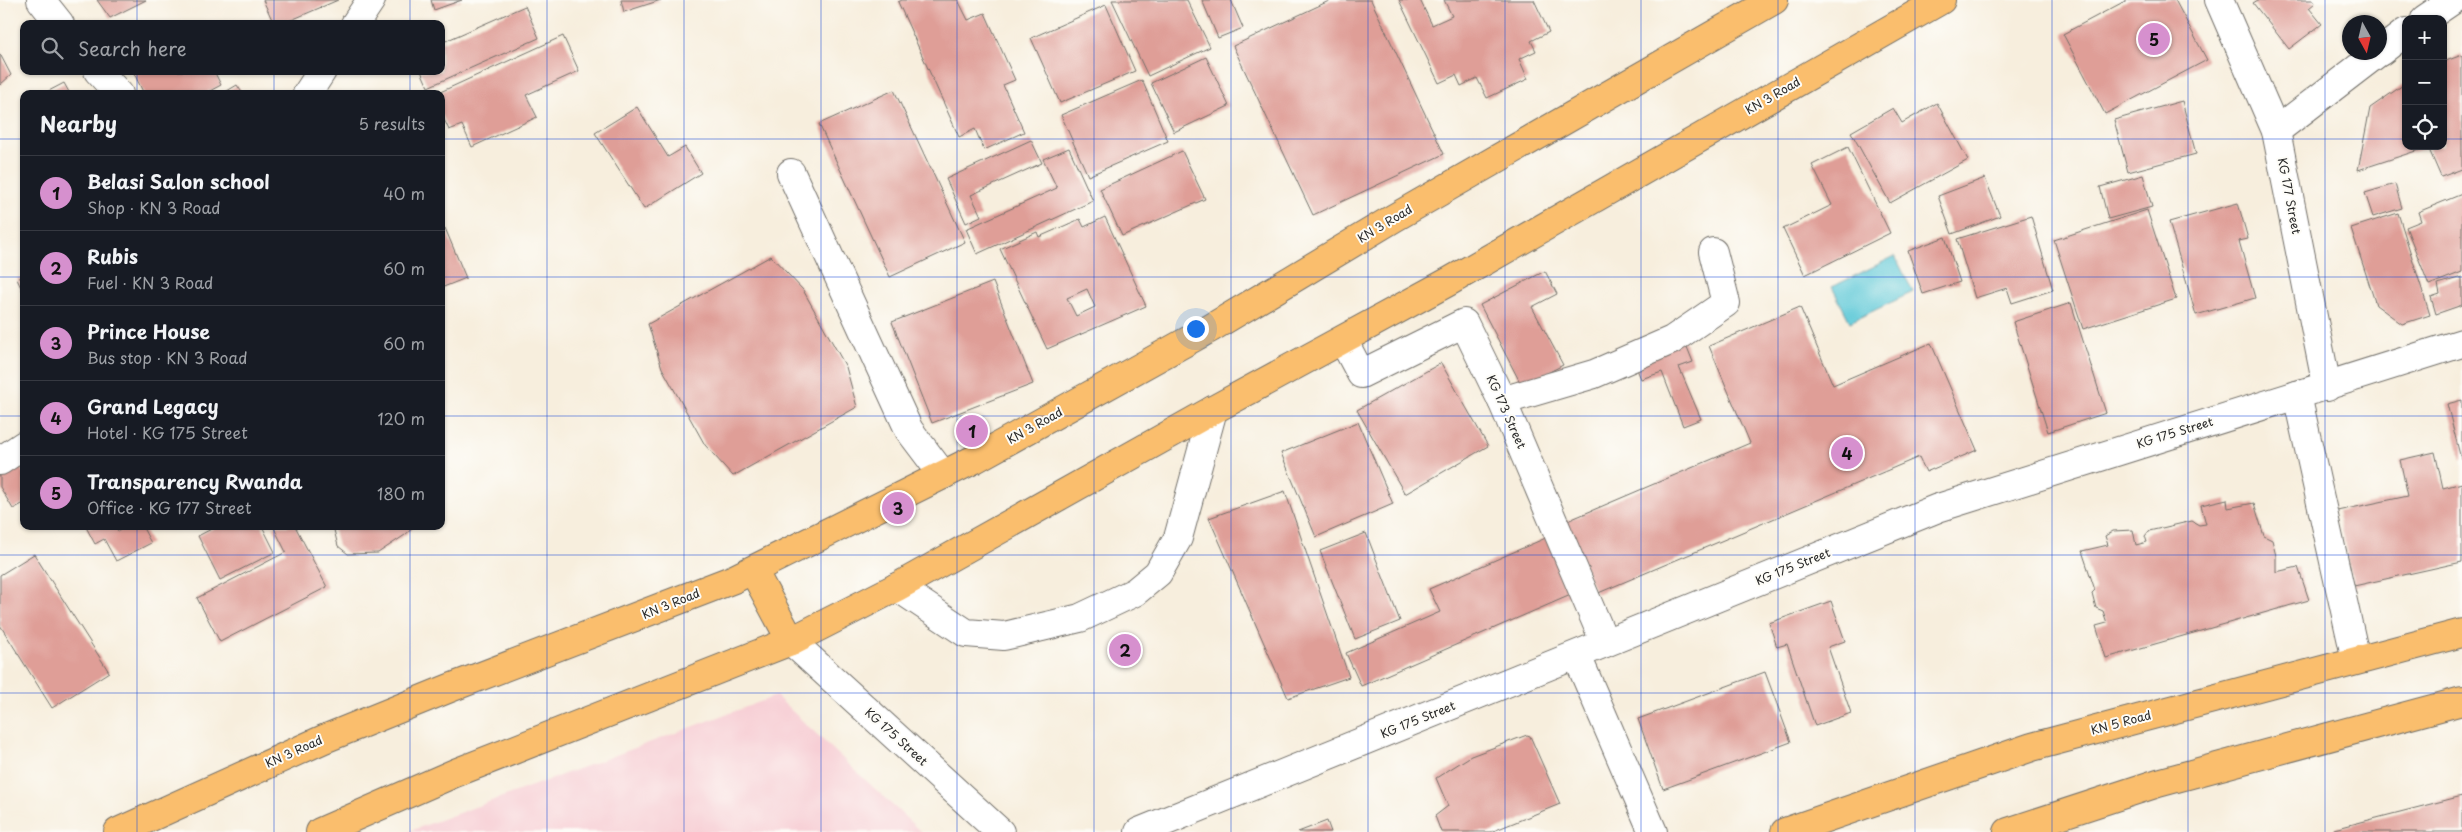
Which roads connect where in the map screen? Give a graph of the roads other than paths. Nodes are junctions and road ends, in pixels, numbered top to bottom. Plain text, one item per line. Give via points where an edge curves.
1 (41, 0) edge
2 (371, 0) edge
3 (1774, 0) edge
4 (1941, 0) edge
5 (2219, 0) edge
6 (2453, 0) edge
7 (2431, 15) edge
8 (57, 20) edge
9 (358, 20) edge
10 (2402, 35) edge
11 (2387, 46) edge
12 (2369, 60) edge
13 (102, 75) edge
14 (319, 75) edge
15 (115, 90) edge
16 (310, 90) edge
17 (2276, 131) junction
18 (791, 173) dead end
19 (1713, 252) dead end
20 (1343, 340) junction
21 (2462, 343) edge
22 (2327, 387) junction
23 (2297, 395) junction
24 (1502, 402) junction
25 (1213, 410) junction
26 (20, 447) edge
27 (0, 461) edge
28 (943, 475) junction
29 (754, 570) junction
30 (896, 587) junction
31 (2462, 633) edge
32 (791, 641) junction
33 (1605, 643) junction
34 (1577, 656) junction
35 (2356, 660) junction
36 (2462, 701) edge
37 (118, 832) edge
38 (320, 832) edge
39 (1000, 832) edge
40 (1139, 832) edge
41 (1653, 832) edge
42 (1785, 832) edge
43 (2008, 832) edge

1 - 8 street
2 - 9 street
3 - 28 main road, KN 3 Road via 1394,218 1211,328
4 - 20 main road, KN 3 Road
5 - 17 street, KG 177 Street
6 - 7 street
10 - 11 street
12 - 17 street
13 - 15 street
14 - 16 street
17 - 22 street, KG 177 Street
18 - 28 street via 908,430
19 - 24 street via 1726,303 1672,340 1594,374
20 - 24 street, KG 173 Street via 1361,374 1464,323
20 - 25 main road, KN 3 Road
21 - 22 street, KG 175 Street
22 - 23 street, KG 175 Street
23 - 33 street, KG 175 Street via 1938,508
23 - 35 street
24 - 33 street, KG 173 Street
25 - 30 main road, KN 3 Road
25 - 30 street via 1178,538 1158,573 1135,592 1080,618 1004,636 966,633
26 - 27 street
28 - 29 main road, KN 3 Road
29 - 32 main road
29 - 37 main road, KN 3 Road via 333,735
30 - 32 main road, KN 3 Road
31 - 35 main road, KN 5 Road
32 - 38 main road, KN 3 Road via 455,773
32 - 39 street, KG 175 Street
33 - 34 street, KG 175 Street
34 - 40 street, KG 175 Street
34 - 41 street
35 - 42 main road, KN 5 Road via 2032,747
36 - 43 main road via 2158,783

